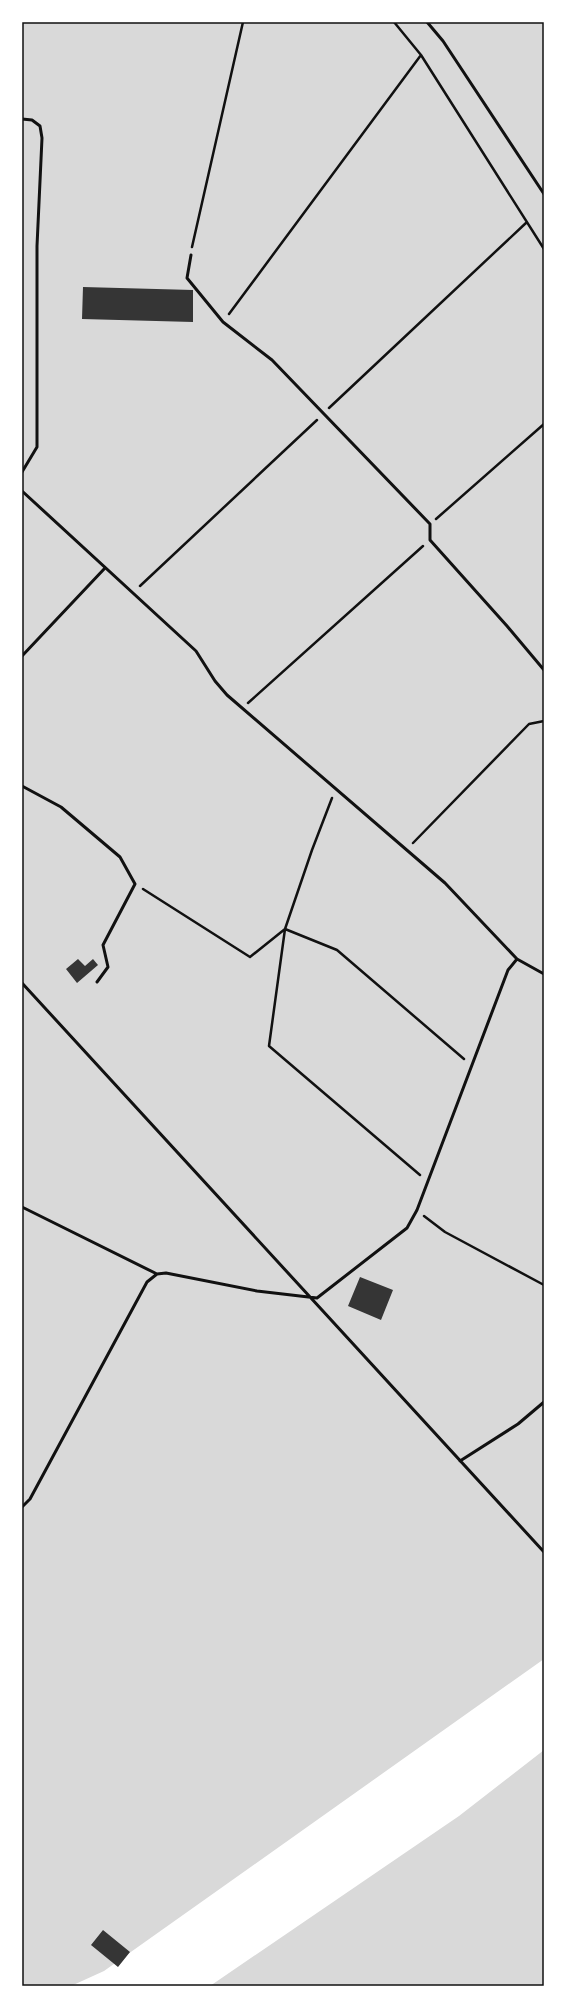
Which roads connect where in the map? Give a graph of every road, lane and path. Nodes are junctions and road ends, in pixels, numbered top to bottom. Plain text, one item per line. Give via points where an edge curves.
1 (243, 22) edge
2 (394, 22) edge
3 (427, 22) edge
4 (421, 55) junction
5 (22, 119) edge
6 (544, 194) edge
7 (544, 249) edge
8 (191, 255) joint
9 (223, 322) junction
10 (544, 424) edge
11 (22, 472) edge
12 (22, 491) edge
13 (430, 524) junction
14 (430, 540) junction
15 (105, 568) junction
16 (22, 656) edge
17 (544, 670) edge
18 (242, 708) junction
19 (544, 721) edge
20 (22, 786) edge
21 (336, 789) junction
22 (406, 850) junction
23 (135, 884) junction
24 (284, 929) junction
25 (517, 959) junction
26 (544, 974) edge
27 (97, 982) dead end
28 (22, 983) edge
29 (472, 1066) junction
30 (428, 1182) junction
31 (22, 1207) edge
32 (417, 1210) junction
33 (157, 1274) junction
34 (544, 1285) edge
35 (310, 1297) junction
36 (544, 1402) edge
37 (460, 1461) junction
38 (22, 1507) edge
39 (544, 1552) edge

1 - 8 path
2 - 4 path
3 - 6 lane via 443,41
4 - 7 path
4 - 9 path
5 - 11 lane via 32,120 40,126 42,138 37,246 37,446
8 - 9 lane via 187,278
9 - 13 lane via 272,360
10 - 13 path
12 - 15 lane
13 - 14 lane
14 - 17 lane
14 - 18 path
15 - 16 lane
15 - 18 lane via 196,651 215,681
18 - 21 lane
19 - 22 path via 529,724
20 - 23 lane via 61,807 120,857
21 - 22 lane
21 - 24 path
22 - 25 lane via 445,883
23 - 24 path via 250,957
23 - 27 lane via 103,945 108,967
24 - 29 path via 337,950
24 - 30 path via 269,1046
25 - 26 lane
25 - 29 lane via 508,970
28 - 35 lane
29 - 30 lane
30 - 32 lane
31 - 33 lane
32 - 34 path via 446,1232
32 - 35 lane via 407,1228 317,1298
33 - 35 lane via 166,1273 257,1291
33 - 38 lane via 147,1282 30,1499
35 - 37 lane
36 - 37 lane via 518,1424
37 - 39 lane

